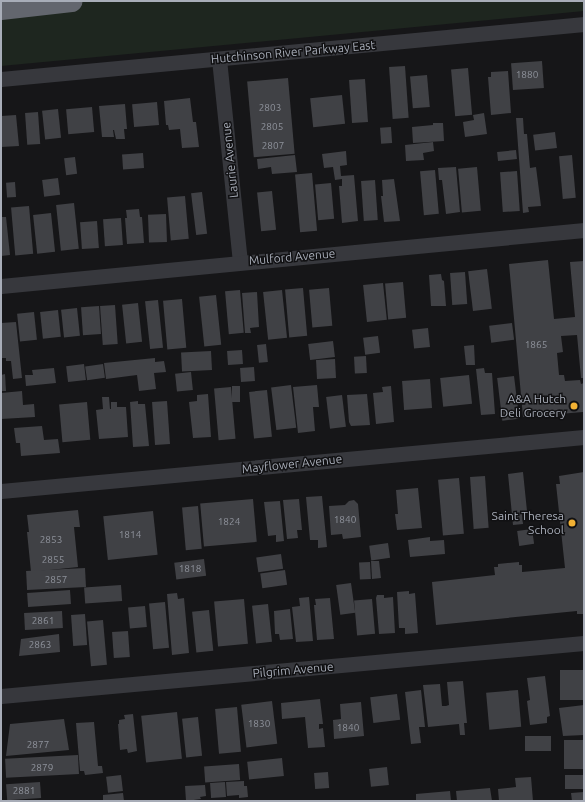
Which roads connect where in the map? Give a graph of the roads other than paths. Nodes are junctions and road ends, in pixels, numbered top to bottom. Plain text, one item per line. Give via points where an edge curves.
1 (72, 1) edge
2 (1, 9) edge
3 (584, 24) edge
4 (219, 59) junction
5 (1, 79) edge
6 (584, 230) edge
7 (240, 262) junction
8 (1, 286) edge
9 (584, 437) edge
10 (1, 491) edge
11 (584, 643) edge
12 (1, 696) edge

1 - 2 highway
3 - 4 street, Hutchinson River Parkway East
4 - 5 street, Hutchinson River Parkway East
4 - 7 street, Laurie Avenue
6 - 7 street, Mulford Avenue
7 - 8 street, Mulford Avenue
9 - 10 street, Mayflower Avenue
11 - 12 street, Pilgrim Avenue

